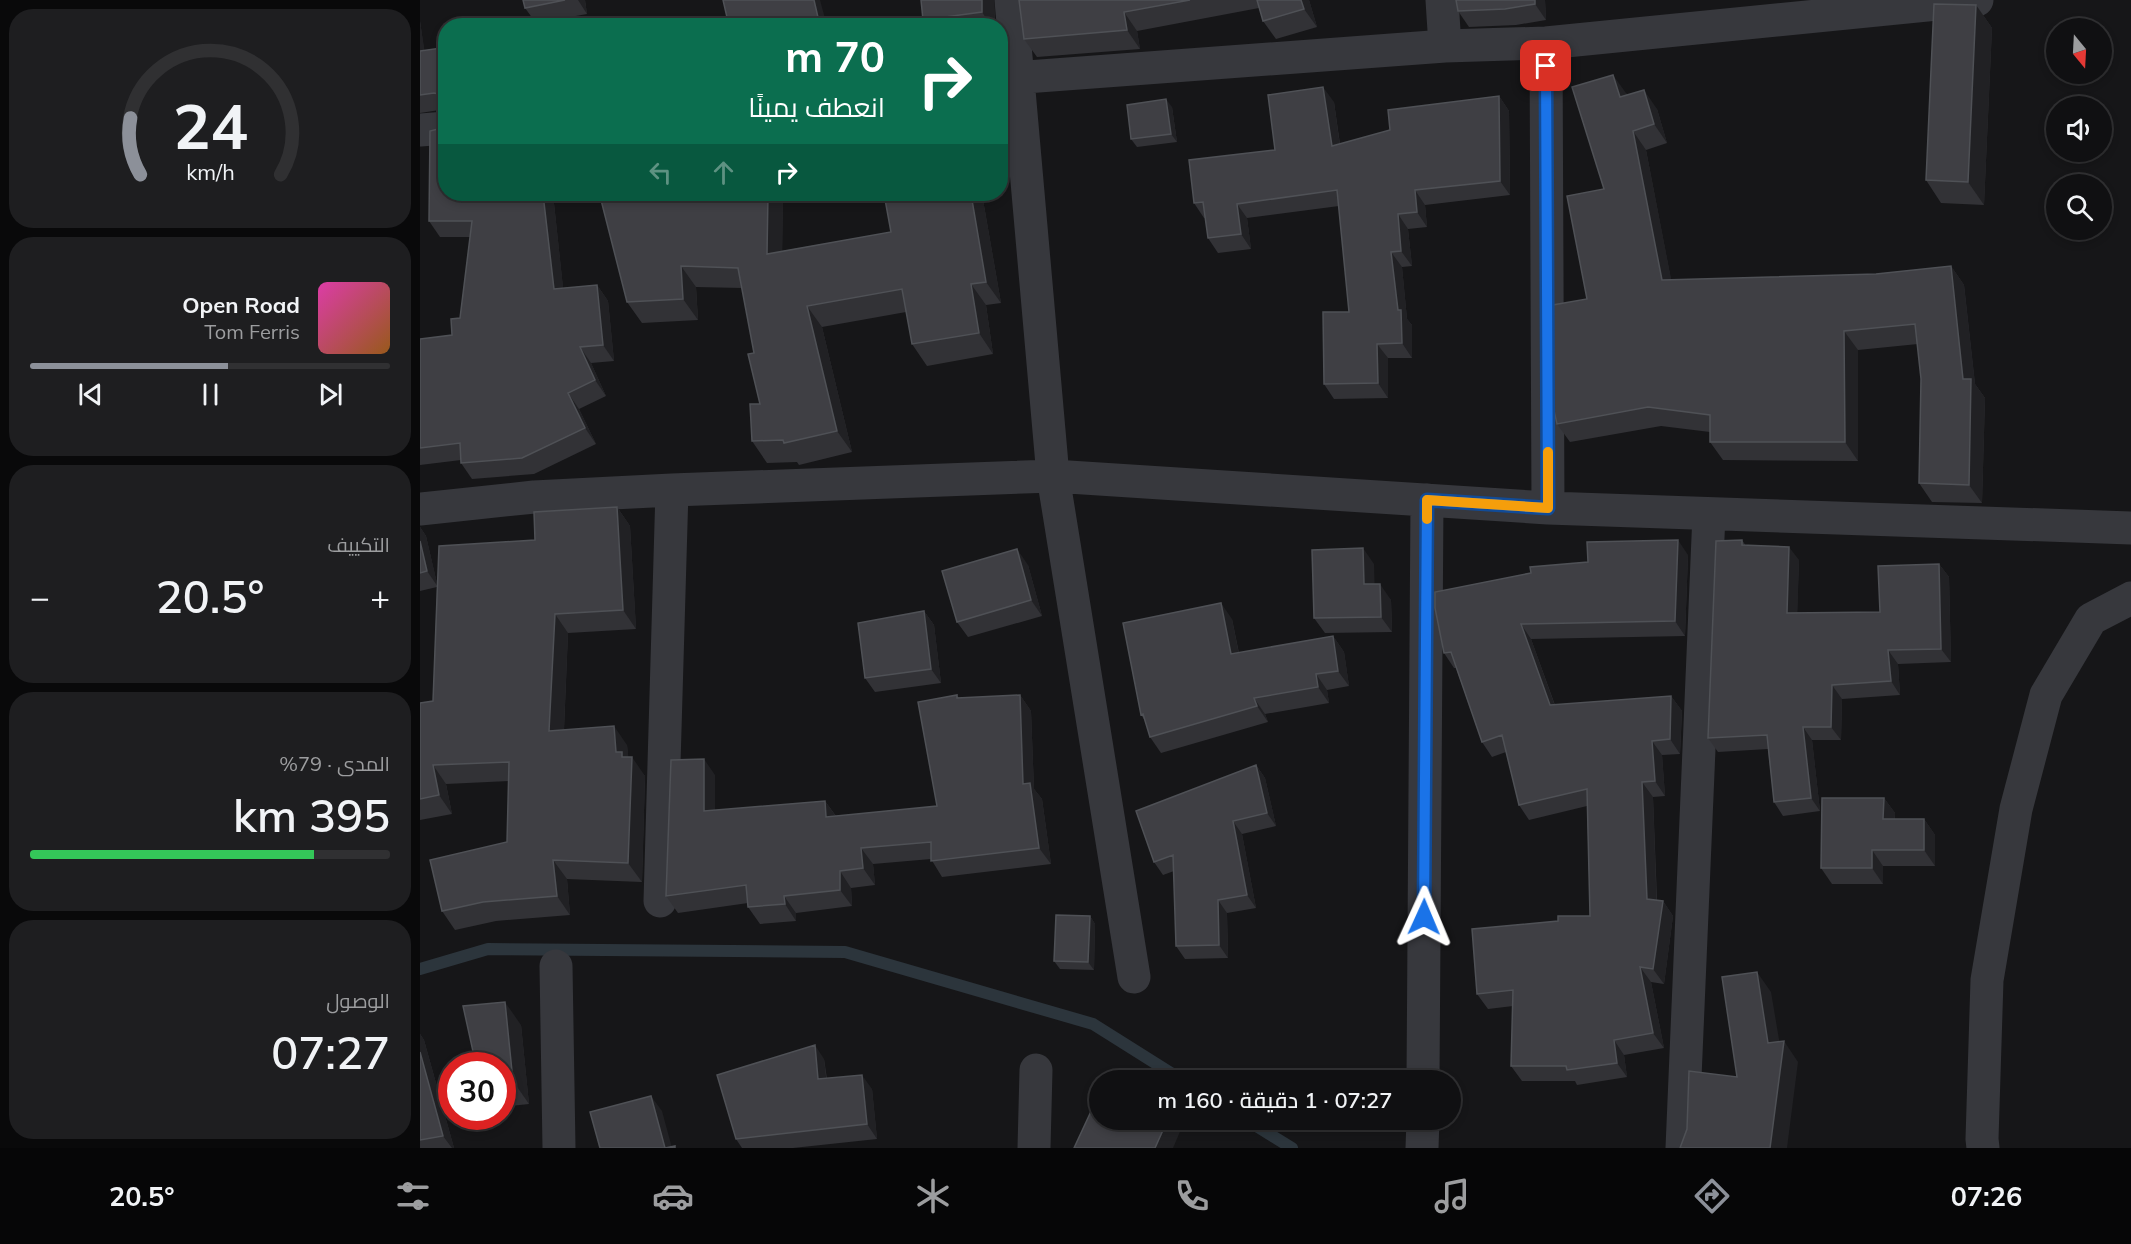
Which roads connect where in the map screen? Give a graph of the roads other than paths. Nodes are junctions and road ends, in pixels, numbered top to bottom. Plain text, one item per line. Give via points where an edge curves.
1 (1011, 0) edge
2 (1442, 0) edge
3 (1977, 0) edge
4 (1546, 43) junction
5 (1445, 46) junction
6 (1010, 78) edge
7 (438, 129) edge
8 (420, 130) edge
9 (1053, 476) junction
10 (672, 490) junction
11 (1427, 500) junction
12 (1548, 508) junction
13 (420, 509) edge
14 (1710, 514) junction
15 (2131, 528) edge
16 (2131, 598) edge
17 (660, 901) dead end
18 (556, 966) dead end
19 (1134, 977) dead end
20 (1036, 1070) dead end
21 (1423, 1070) edge
22 (1423, 1130) edge
23 (559, 1148) edge
24 (1034, 1148) edge
25 (1422, 1148) edge
26 (1682, 1148) edge
27 (1983, 1148) edge

1 - 6 street
2 - 5 street
3 - 4 street
4 - 5 street
4 - 12 street
5 - 6 street
6 - 9 street
7 - 8 street
9 - 10 street
9 - 11 street
9 - 19 street
10 - 13 street via 534,497
10 - 17 street
11 - 12 street
11 - 21 street
12 - 14 street
14 - 15 street
14 - 26 street
16 - 27 street via 2091,619 2046,695 2016,809 1987,980
18 - 23 street
20 - 24 street
22 - 25 street

